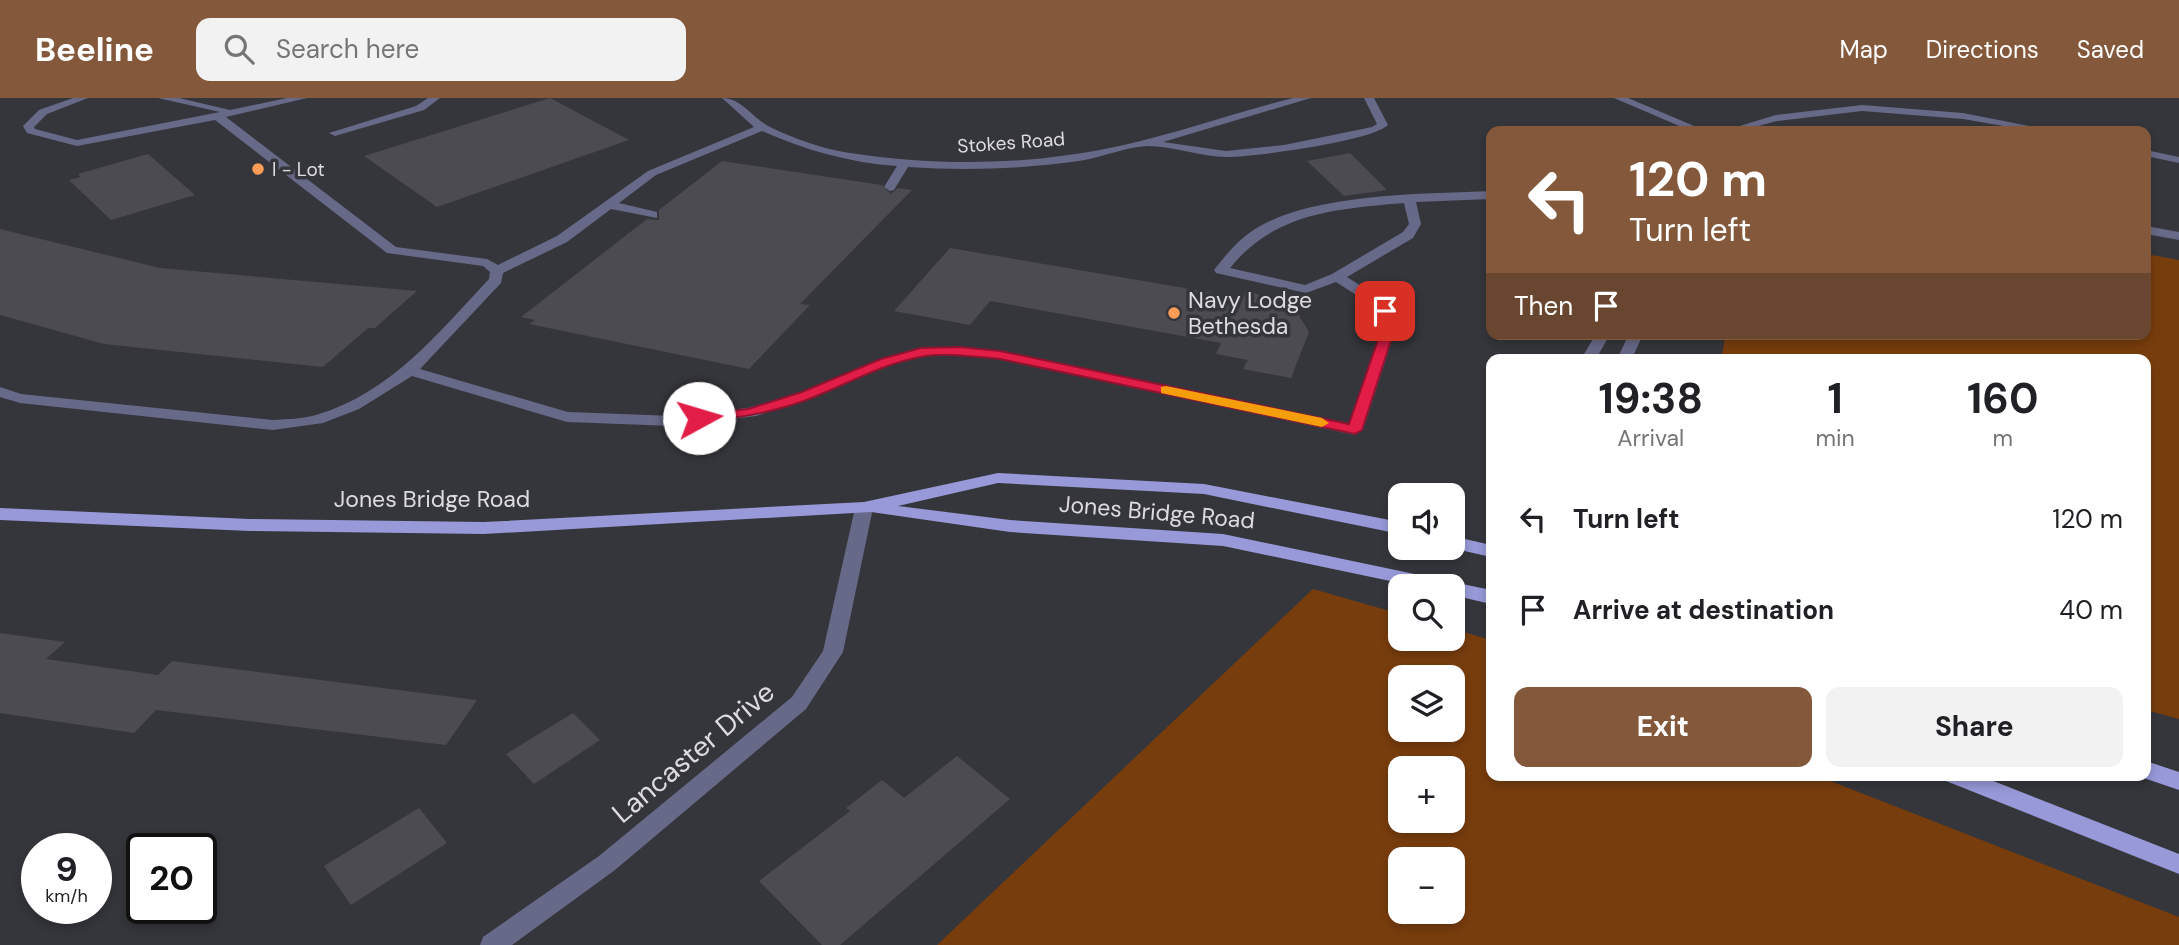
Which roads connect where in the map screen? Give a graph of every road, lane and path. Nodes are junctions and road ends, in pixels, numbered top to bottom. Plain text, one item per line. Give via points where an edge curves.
1 (83, 98) edge
2 (163, 98) edge
3 (302, 98) edge
4 (435, 98) edge
5 (727, 98) edge
6 (1306, 98) edge
7 (1368, 98) edge
8 (1619, 98) edge
9 (232, 111) junction
10 (216, 116) junction
11 (1688, 126) edge
12 (1747, 126) edge
13 (2020, 126) edge
14 (763, 127) junction
15 (335, 133) dead end
16 (1144, 143) junction
17 (2151, 154) edge
18 (2179, 160) edge
19 (905, 163) junction
20 (890, 187) dead end
21 (1486, 195) edge
22 (1409, 198) junction
23 (607, 204) junction
24 (653, 215) dead end
25 (2151, 231) edge
26 (2179, 236) edge
27 (497, 271) junction
28 (1337, 277) junction
29 (410, 371) junction
30 (0, 392) edge
31 (864, 508) junction
32 (0, 514) edge
33 (1388, 526) edge
34 (1465, 545) edge
35 (1486, 550) edge
36 (1388, 574) edge
37 (1465, 592) edge
38 (1486, 596) edge
39 (2151, 772) edge
40 (1969, 781) edge
41 (2179, 781) edge
42 (2179, 864) edge
43 (492, 945) edge

1 - 10 street via 43,112 28,126 31,131 77,143 138,135
2 - 9 street
3 - 9 street
4 - 15 street via 420,108
5 - 14 street, Stokes Road
6 - 16 street, Stokes Road
7 - 16 street via 1383,125 1375,130 1226,155
8 - 11 street
9 - 10 street
10 - 27 street via 392,250 477,260
12 - 13 street via 1776,118 1873,108
14 - 19 street, Stokes Road via 812,146
14 - 23 street via 652,173
16 - 19 street, Stokes Road via 1046,162
17 - 18 street
19 - 20 street
21 - 22 street
22 - 28 street via 1415,224 1408,235
22 - 28 street via 1312,212 1280,222 1260,230 1221,270 1306,289
23 - 24 street
23 - 27 street via 562,239
25 - 26 street
27 - 29 street via 491,287
28 - 29 street via 1367,293 1385,311 1388,328 1355,430 1000,355 959,351 921,352 885,362 750,413 674,421 567,417
29 - 30 street via 353,406 317,420 273,425 20,398
31 - 32 main road, Jones Bridge Road via 484,528 250,526
31 - 33 main road, Jones Bridge Road via 998,478 1204,489
31 - 36 main road, Jones Bridge Road via 1010,526 1223,540
31 - 43 street, Lancaster Drive via 833,652 799,703 607,863
34 - 35 main road
37 - 38 main road
39 - 41 main road
40 - 42 main road

